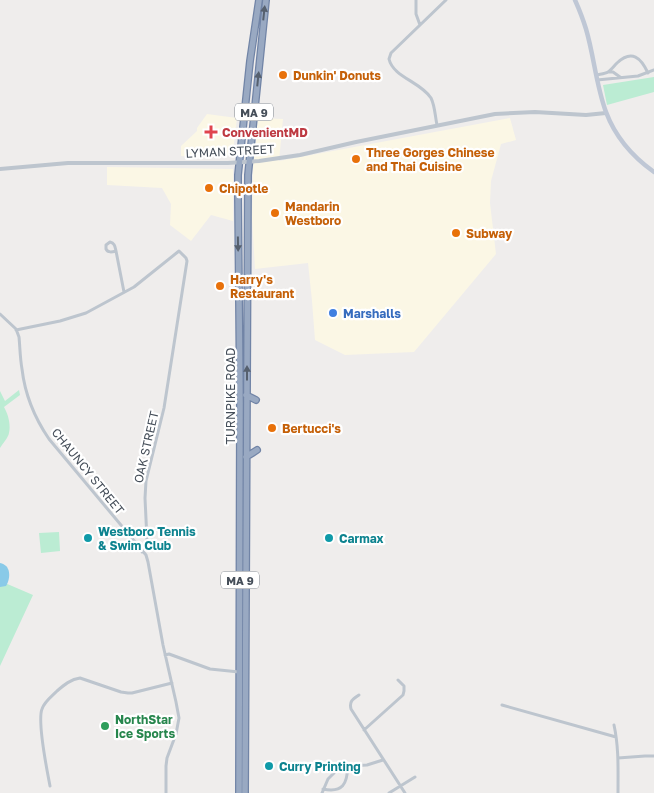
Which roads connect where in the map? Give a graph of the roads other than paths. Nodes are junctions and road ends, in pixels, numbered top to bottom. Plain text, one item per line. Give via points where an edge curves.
1 (259, 0) edge
2 (266, 0) edge
3 (416, 0) edge
4 (446, 0) edge
5 (575, 0) edge
6 (420, 25) junction
7 (654, 70) edge
8 (608, 72) junction
9 (648, 73) junction
10 (596, 78) junction
11 (620, 78) junction
12 (606, 113) junction
13 (437, 125) junction
14 (249, 162) junction
15 (240, 163) junction
16 (0, 170) edge
17 (654, 172) edge
18 (116, 251) dead end
19 (124, 292) junction
20 (0, 314) edge
21 (16, 330) junction
22 (246, 394) junction
23 (256, 400) dead end
24 (258, 450) dead end
25 (246, 458) junction
26 (142, 552) junction
27 (165, 655) junction
28 (240, 672) junction
29 (398, 680) dead end
30 (172, 683) junction
31 (359, 695) dead end
32 (502, 705) dead end
33 (614, 725) dead end
34 (364, 730) junction
35 (616, 737) junction
36 (654, 756) edge
37 (618, 758) junction
38 (383, 760) junction
39 (348, 766) junction
40 (415, 777) dead end
41 (50, 786) dead end
42 (401, 786) junction
43 (323, 791) edge
44 (166, 793) edge
45 (239, 793) edge
46 (245, 793) edge
47 (390, 793) edge
48 (405, 793) edge
49 (618, 793) edge

1 - 15 highway, TURNPIKE ROAD / MA 9
14 -> 2 highway, TURNPIKE ROAD / MA 9
3 - 6 street
4 - 6 street
5 - 10 main road via 586,29
6 - 13 street via 391,53 389,59 394,68 428,94
7 - 9 street
8 - 9 street via 631,56 644,63
8 - 10 street
8 - 11 street
9 - 11 street
10 - 11 street
10 - 12 main road
12 - 13 street, LYMAN STREET via 494,114
12 - 17 main road via 630,150
13 - 14 street, LYMAN STREET via 286,158
14 - 15 street, LYMAN STREET
22 -> 14 highway, TURNPIKE ROAD / MA 9
15 - 16 street, LYMAN STREET via 68,163
15 -> 28 highway, TURNPIKE ROAD / MA 9
18 - 19 street
19 - 21 street via 74,318
19 - 26 street, OAK STREET via 179,251 186,258 164,408 148,473 145,498 147,545
20 - 21 street
21 - 26 street, CHAUNCY STREET via 24,386 40,425
22 - 23 highway
22 - 25 highway, TURNPIKE ROAD / MA 9
24 - 25 highway
25 - 46 highway, TURNPIKE ROAD / MA 9
26 - 27 street via 148,562
27 - 28 street via 210,669
27 - 30 street
28 - 45 highway, TURNPIKE ROAD / MA 9
29 - 34 street via 404,686 403,696
30 - 41 street via 132,693 80,678 63,685 44,705 41,713
30 - 44 street via 179,718 167,758
31 - 34 street via 352,699 350,705
32 - 35 street
33 - 35 street
34 - 38 street
35 - 37 street
36 - 37 street
37 - 49 street
38 - 39 street
38 - 42 street
39 - 43 street via 328,778
39 - 43 street via 347,780 342,787
40 - 42 street
42 - 47 street
42 - 48 street

